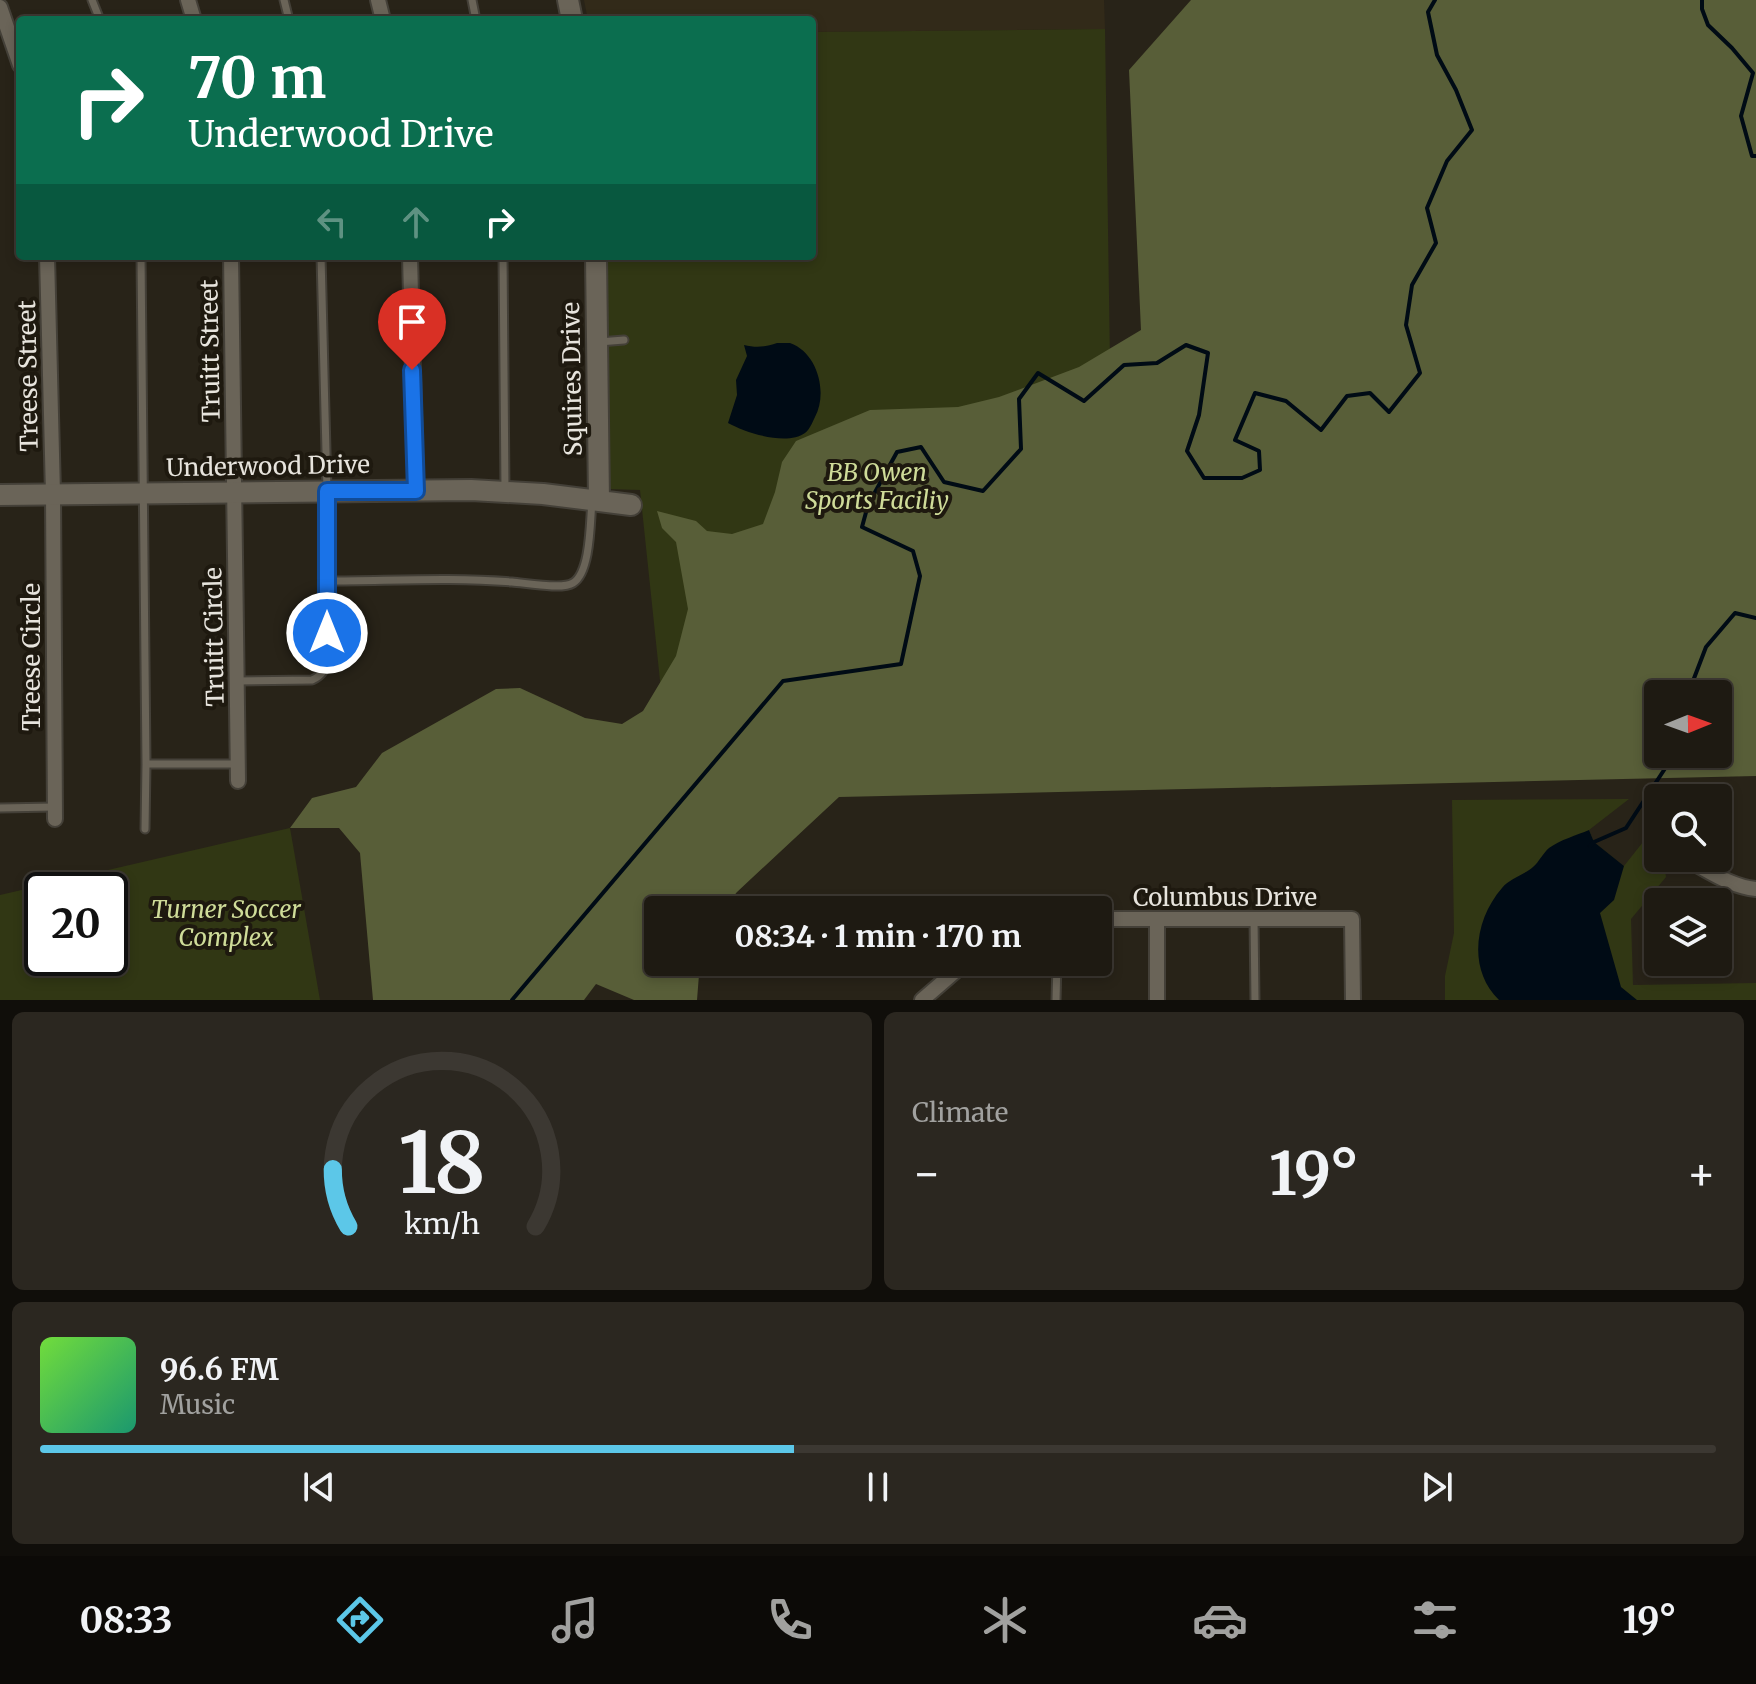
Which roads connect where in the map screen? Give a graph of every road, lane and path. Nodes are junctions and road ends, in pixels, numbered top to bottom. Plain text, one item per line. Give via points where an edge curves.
1 (0, 7) edge
2 (16, 53) edge
3 (47, 260) edge
4 (141, 260) edge
5 (231, 260) edge
6 (321, 260) edge
7 (410, 260) edge
8 (503, 260) edge
9 (596, 260) edge
10 (624, 340) dead end
11 (597, 342) junction
12 (327, 491) junction
13 (416, 491) junction
14 (505, 491) junction
15 (143, 493) junction
16 (235, 493) junction
17 (53, 494) junction
18 (0, 495) edge
19 (596, 500) junction
20 (631, 505) dead end
21 (327, 581) junction
22 (236, 681) junction
23 (146, 764) junction
24 (237, 764) junction
25 (238, 781) dead end
26 (0, 808) edge
27 (55, 813) joint
28 (145, 829) dead end
29 (1710, 872) edge
30 (1756, 889) edge
31 (1112, 919) edge
32 (1254, 919) junction
33 (1157, 920) junction
34 (950, 976) edge
35 (1057, 976) edge
36 (922, 1000) edge
37 (1056, 1000) edge
38 (1157, 1000) edge
39 (1255, 1000) edge
40 (1353, 1000) edge

1 - 2 street
3 - 17 street, Treese Street
4 - 15 lane
5 - 16 street, Truitt Street
6 - 12 lane
7 - 13 street
8 - 14 lane
9 - 11 street, Squires Drive
10 - 11 lane
11 - 19 street, Squires Drive
12 - 13 street, Underwood Drive
12 - 16 street, Underwood Drive
12 - 21 lane
13 - 14 street, Underwood Drive
14 - 19 street, Underwood Drive
15 - 16 street, Underwood Drive
15 - 17 street, Underwood Drive
15 - 23 lane
16 - 22 street, Truitt Circle
17 - 18 street, Underwood Drive
17 - 27 street, Treese Circle
19 - 20 street, Underwood Drive
19 - 21 lane via 586,564 573,584
21 - 22 lane via 327,658 320,676
22 - 24 street, Truitt Circle
23 - 24 lane
23 - 28 lane
24 - 25 street, Truitt Circle
26 - 27 lane
29 - 30 street
31 - 33 street, Columbus Drive
32 - 33 street, Columbus Drive
32 - 39 lane
32 - 40 street, Columbus Drive via 1352,919
33 - 38 street
34 - 36 street
35 - 37 lane

